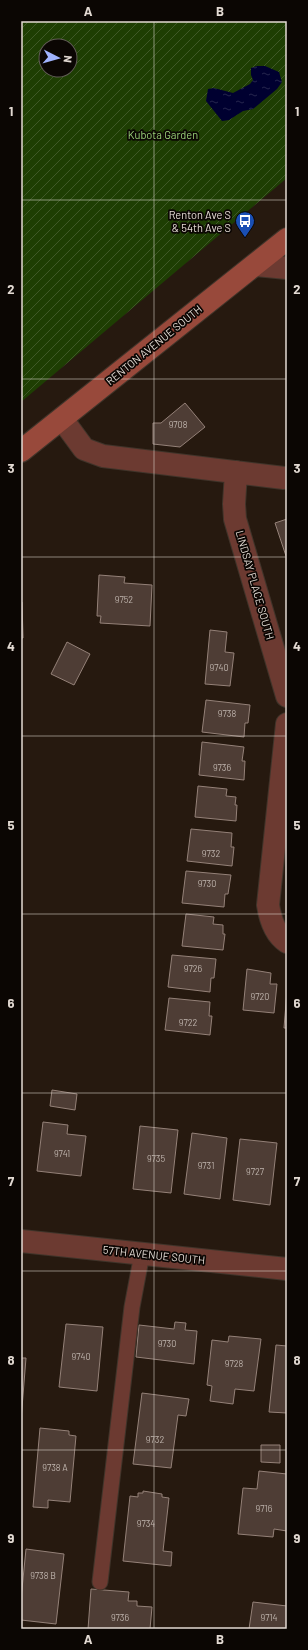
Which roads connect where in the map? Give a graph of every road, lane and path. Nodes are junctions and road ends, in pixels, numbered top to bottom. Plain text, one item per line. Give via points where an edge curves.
1 (287, 239) edge
2 (256, 265) junction
3 (287, 268) edge
4 (62, 418) junction
5 (21, 450) edge
6 (236, 472) junction
7 (284, 478) dead end
8 (287, 696) edge
9 (287, 724) edge
10 (286, 750) edge
11 (287, 942) edge
12 (21, 1241) edge
13 (142, 1254) junction
14 (287, 1269) edge
15 (100, 1582) dead end

1 - 2 main road, RENTON AVENUE SOUTH
2 - 3 street
2 - 4 main road, RENTON AVENUE SOUTH
4 - 5 main road, RENTON AVENUE SOUTH
4 - 6 street via 84,449 103,456
6 - 7 street
6 - 8 street, LINDSAY PLACE SOUTH via 236,519
9 - 10 street
10 - 11 street via 268,905 269,917
12 - 13 street, 57TH AVENUE SOUTH
13 - 14 street, 57TH AVENUE SOUTH
13 - 15 lane via 132,1307

